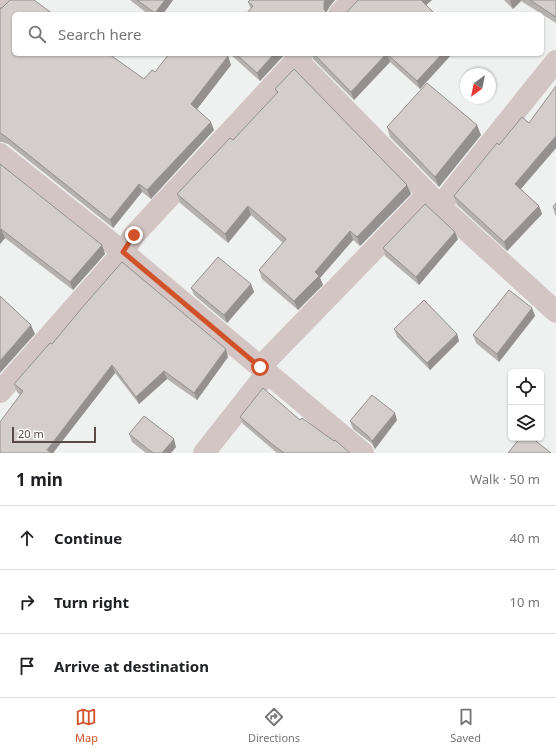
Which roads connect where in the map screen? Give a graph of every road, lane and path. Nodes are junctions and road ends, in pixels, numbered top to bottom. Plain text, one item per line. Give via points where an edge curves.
1 (4, 0) edge
2 (352, 0) edge
3 (0, 6) edge
4 (341, 12) edge
5 (300, 57) edge
6 (556, 61) edge
7 (0, 154) edge
8 (434, 200) junction
9 (123, 252) junction
10 (554, 304) edge
11 (263, 370) junction
12 (0, 392) edge
13 (204, 453) edge
14 (363, 453) edge

1 - 3 street
2 - 4 street
5 - 8 street
5 - 9 street via 134,235
6 - 8 street
7 - 9 street
8 - 10 street
8 - 11 street
9 - 11 street
9 - 12 street
11 - 13 street
11 - 14 street

